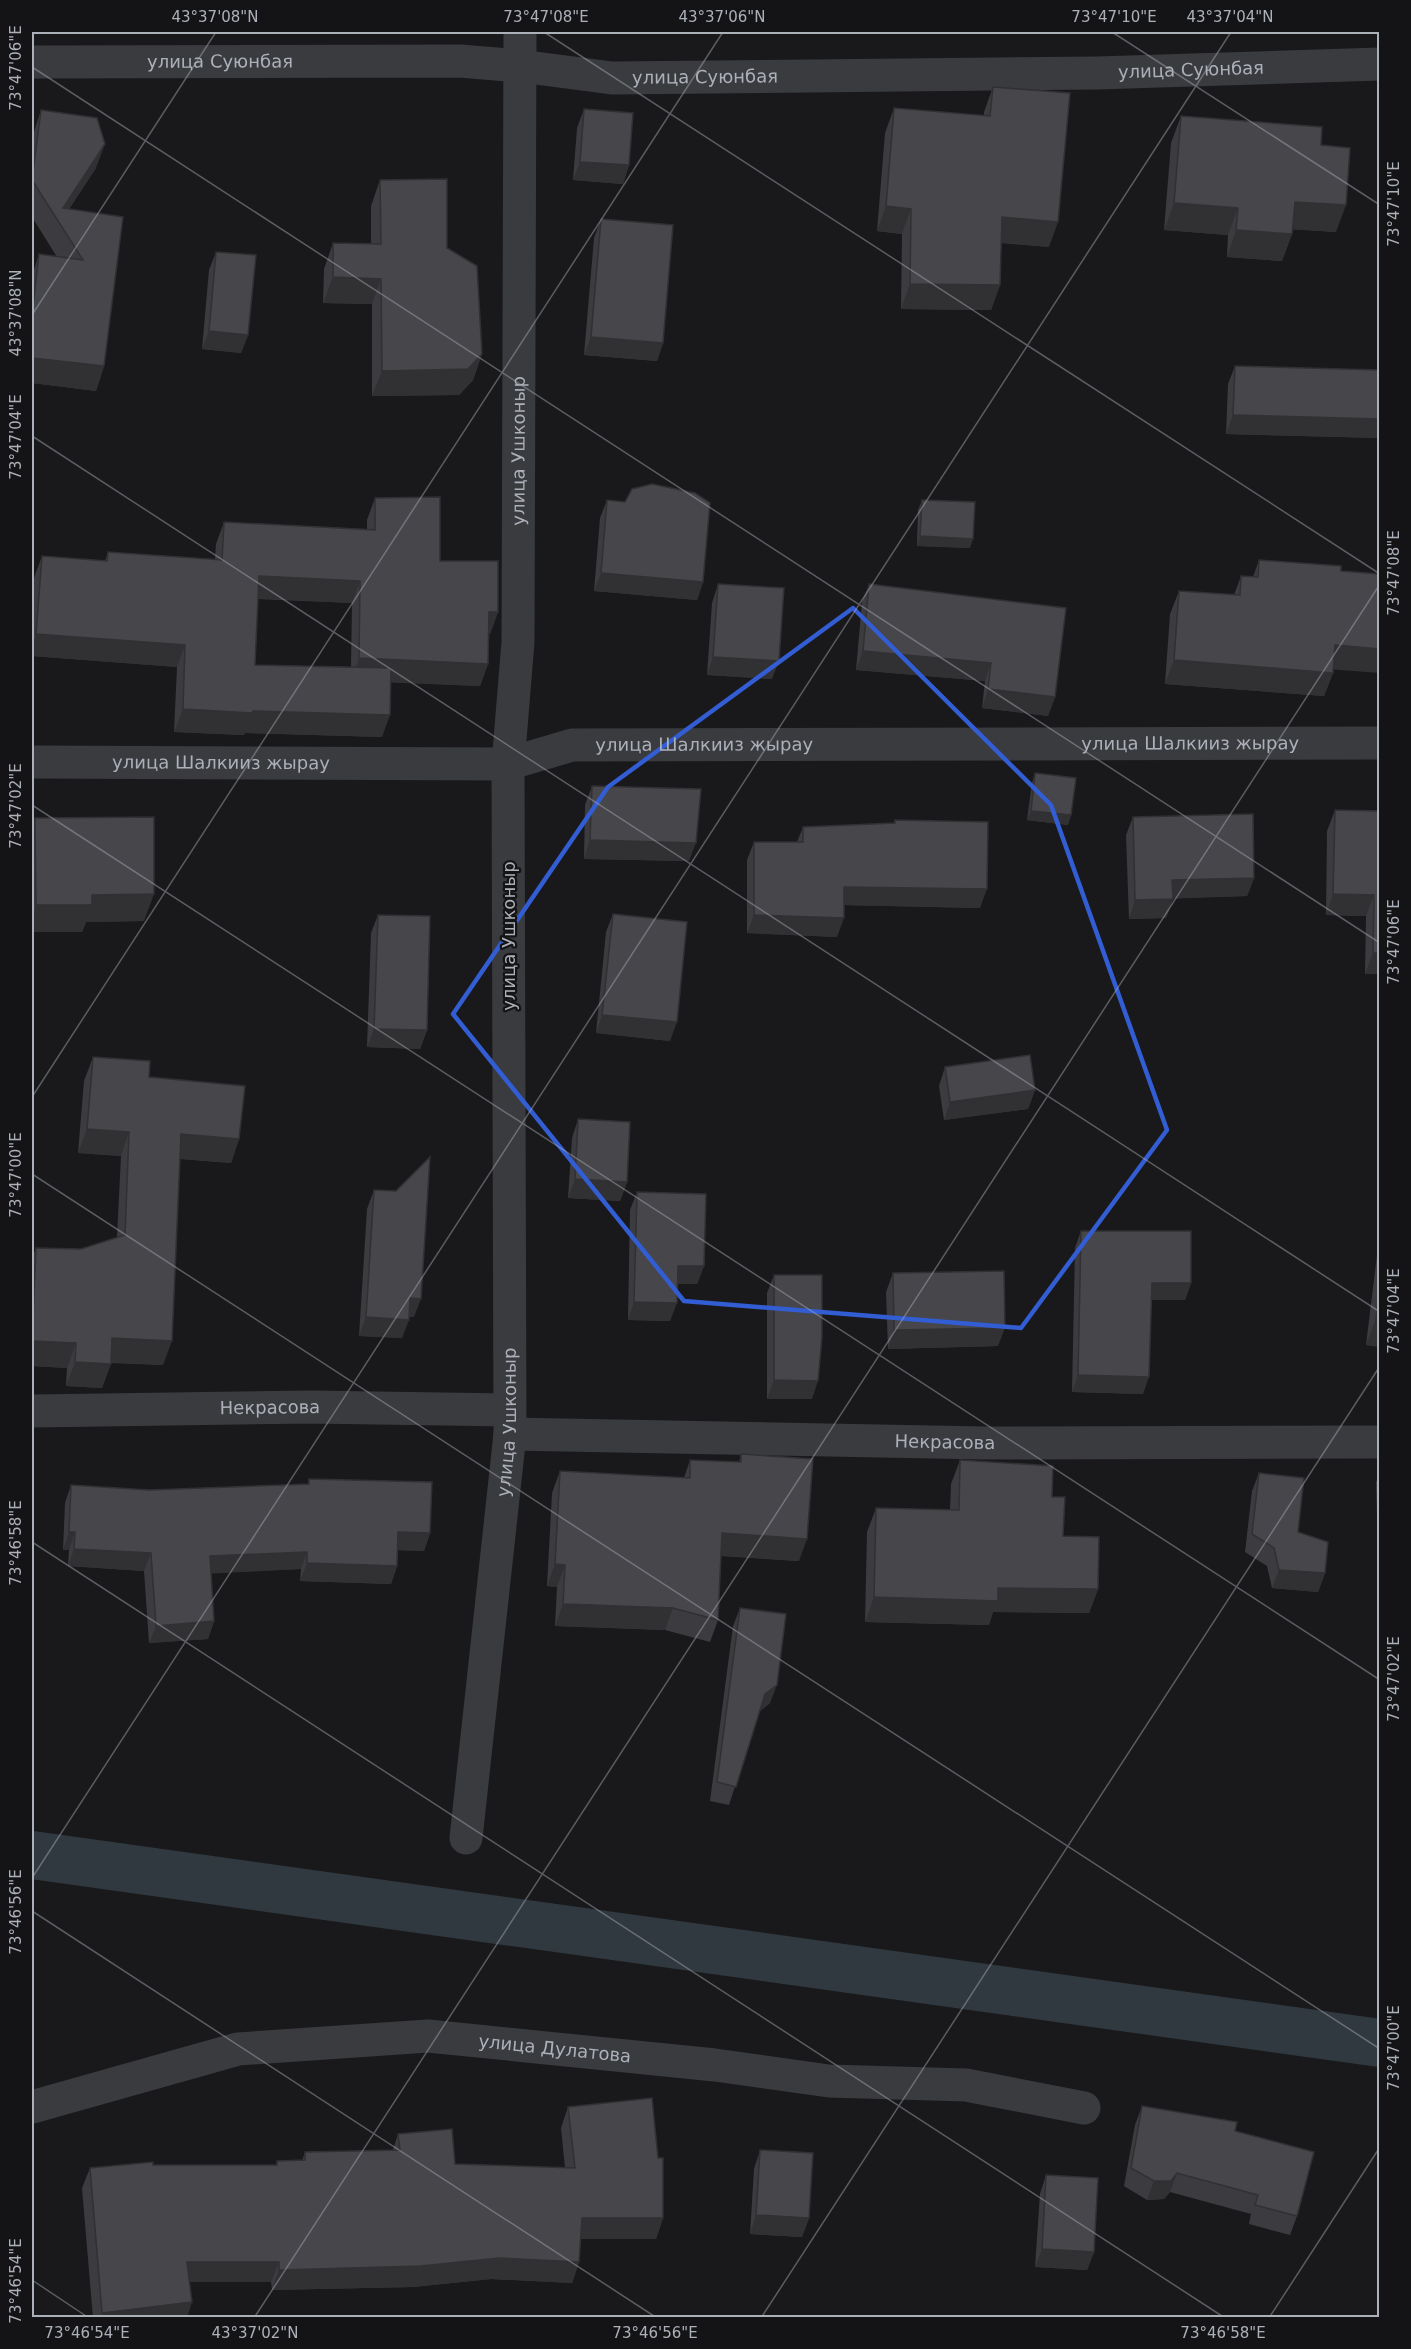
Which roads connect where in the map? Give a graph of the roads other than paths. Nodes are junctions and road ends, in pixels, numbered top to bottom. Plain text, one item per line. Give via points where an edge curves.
1 (520, 32) edge
2 (32, 62) edge
3 (1380, 64) edge
4 (520, 66) junction
5 (1380, 743) edge
6 (32, 762) edge
7 (508, 764) junction
8 (32, 1411) edge
9 (509, 1422) junction
10 (1380, 1442) edge
11 (466, 1838) dead end
12 (32, 2107) edge
13 (1084, 2108) dead end

1 - 4 street, улица Ушконыр
2 - 4 street, улица Суюнбая via 460,61
3 - 4 street, улица Суюнбая via 1097,73 612,78
4 - 7 street, улица Ушконыр via 518,642
5 - 7 street, улица Шалкииз жырау via 572,745
6 - 7 street, улица Шалкииз жырау
7 - 9 street, улица Ушконыр
8 - 9 street, Некрасова via 311,1407
9 - 10 street, Некрасова via 985,1443
9 - 11 street, улица Ушконыр
12 - 13 street, улица Дулатова via 238,2049 428,2036 715,2065 829,2081 966,2085

